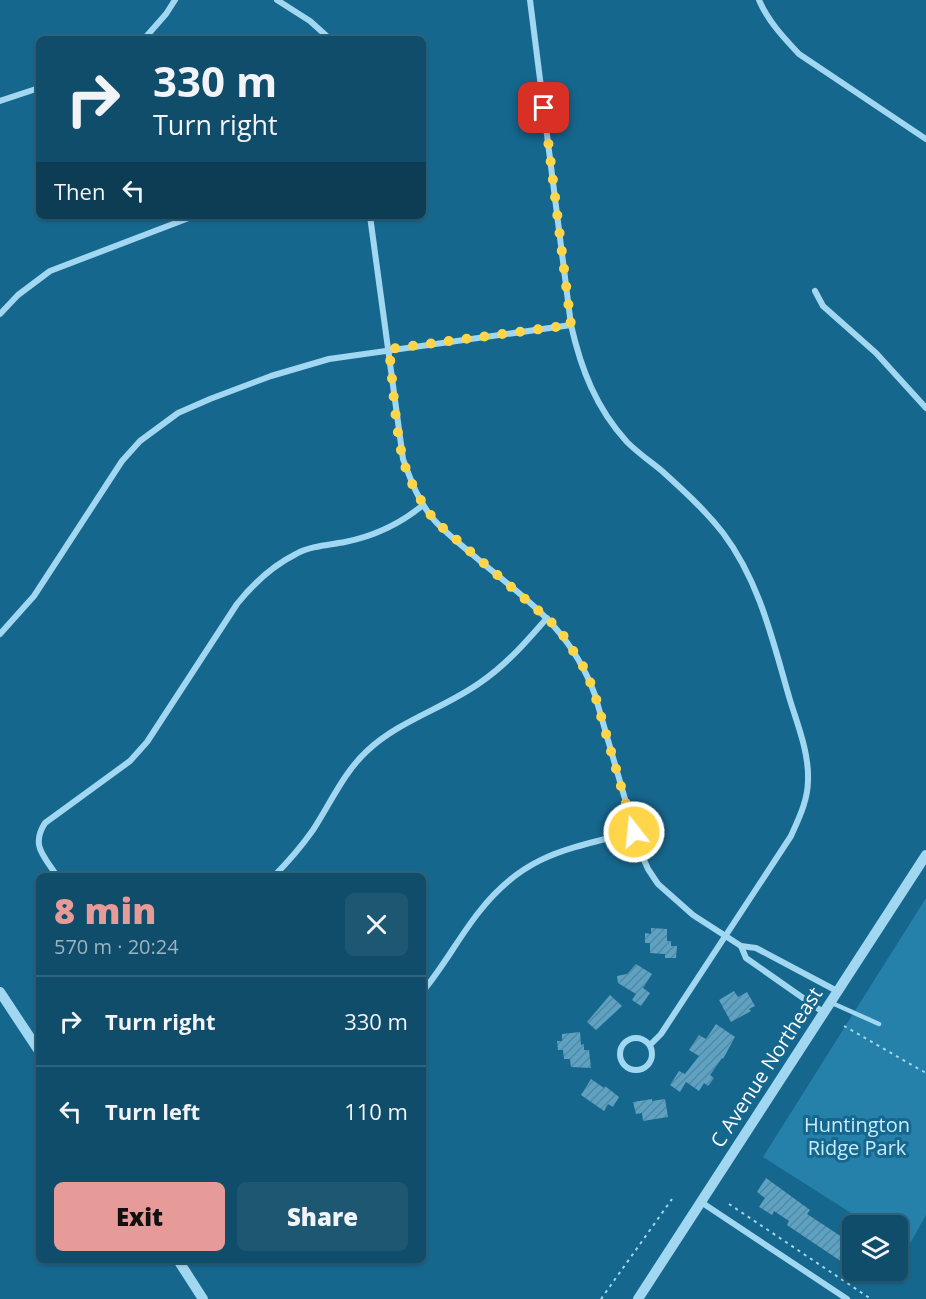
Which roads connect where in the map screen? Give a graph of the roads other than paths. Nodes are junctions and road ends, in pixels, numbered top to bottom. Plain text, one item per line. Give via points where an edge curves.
1 (175, 0) edge
2 (278, 0) edge
3 (530, 0) edge
4 (759, 0) edge
5 (147, 36) edge
6 (327, 36) edge
7 (36, 89) edge
8 (0, 101) edge
9 (926, 139) edge
10 (186, 219) edge
11 (370, 219) edge
12 (815, 291) dead end
13 (0, 314) edge
14 (571, 325) junction
15 (389, 349) junction
16 (926, 408) edge
17 (423, 505) junction
18 (547, 618) junction
19 (0, 634) edge
20 (634, 832) junction
21 (926, 855) edge
22 (55, 873) edge
23 (277, 873) edge
24 (724, 935) junction
25 (741, 946) junction
26 (426, 988) edge
27 (837, 991) junction
28 (0, 992) edge
29 (829, 1002) junction
30 (822, 1012) junction
31 (879, 1024) dead end
32 (650, 1045) junction
33 (36, 1046) edge
34 (701, 1202) junction
35 (180, 1263) edge
36 (203, 1299) edge
37 (638, 1299) edge
38 (847, 1299) edge

1 - 5 street
2 - 6 street
3 - 14 street
4 - 9 street via 781,36 799,54
7 - 8 street
10 - 13 street via 50,270
11 - 15 street
12 - 16 street via 823,306 876,353
14 - 15 street
14 - 24 street via 586,380 611,422 628,443 696,502 723,533 748,573 764,609 805,752 808,780 803,809 790,836
15 - 17 street via 403,459
15 - 19 street via 329,359 271,376 178,413 158,427 122,461 34,596
17 - 18 street via 456,541
17 - 22 street via 407,519 370,536 298,552 250,588 147,742 130,761 45,823 38,846
18 - 20 street via 586,671
18 - 23 street via 526,643 480,683 389,734 365,752 312,831
20 - 24 street via 658,884 693,915
20 - 26 street via 563,850 535,861 510,878 477,913
21 - 27 street, C Avenue Northeast
24 - 25 street
24 - 32 street
25 - 27 street via 756,948
25 - 30 street via 747,958
27 - 29 street, C Avenue Northeast
28 - 33 street
29 - 30 street, C Avenue Northeast
29 - 31 lane
30 - 34 street, C Avenue Northeast
32 - 32 street via 641,1038 630,1039 622,1046 622,1062 630,1069 645,1068 653,1055
34 - 37 street, C Avenue Northeast
34 - 38 street
35 - 36 street

